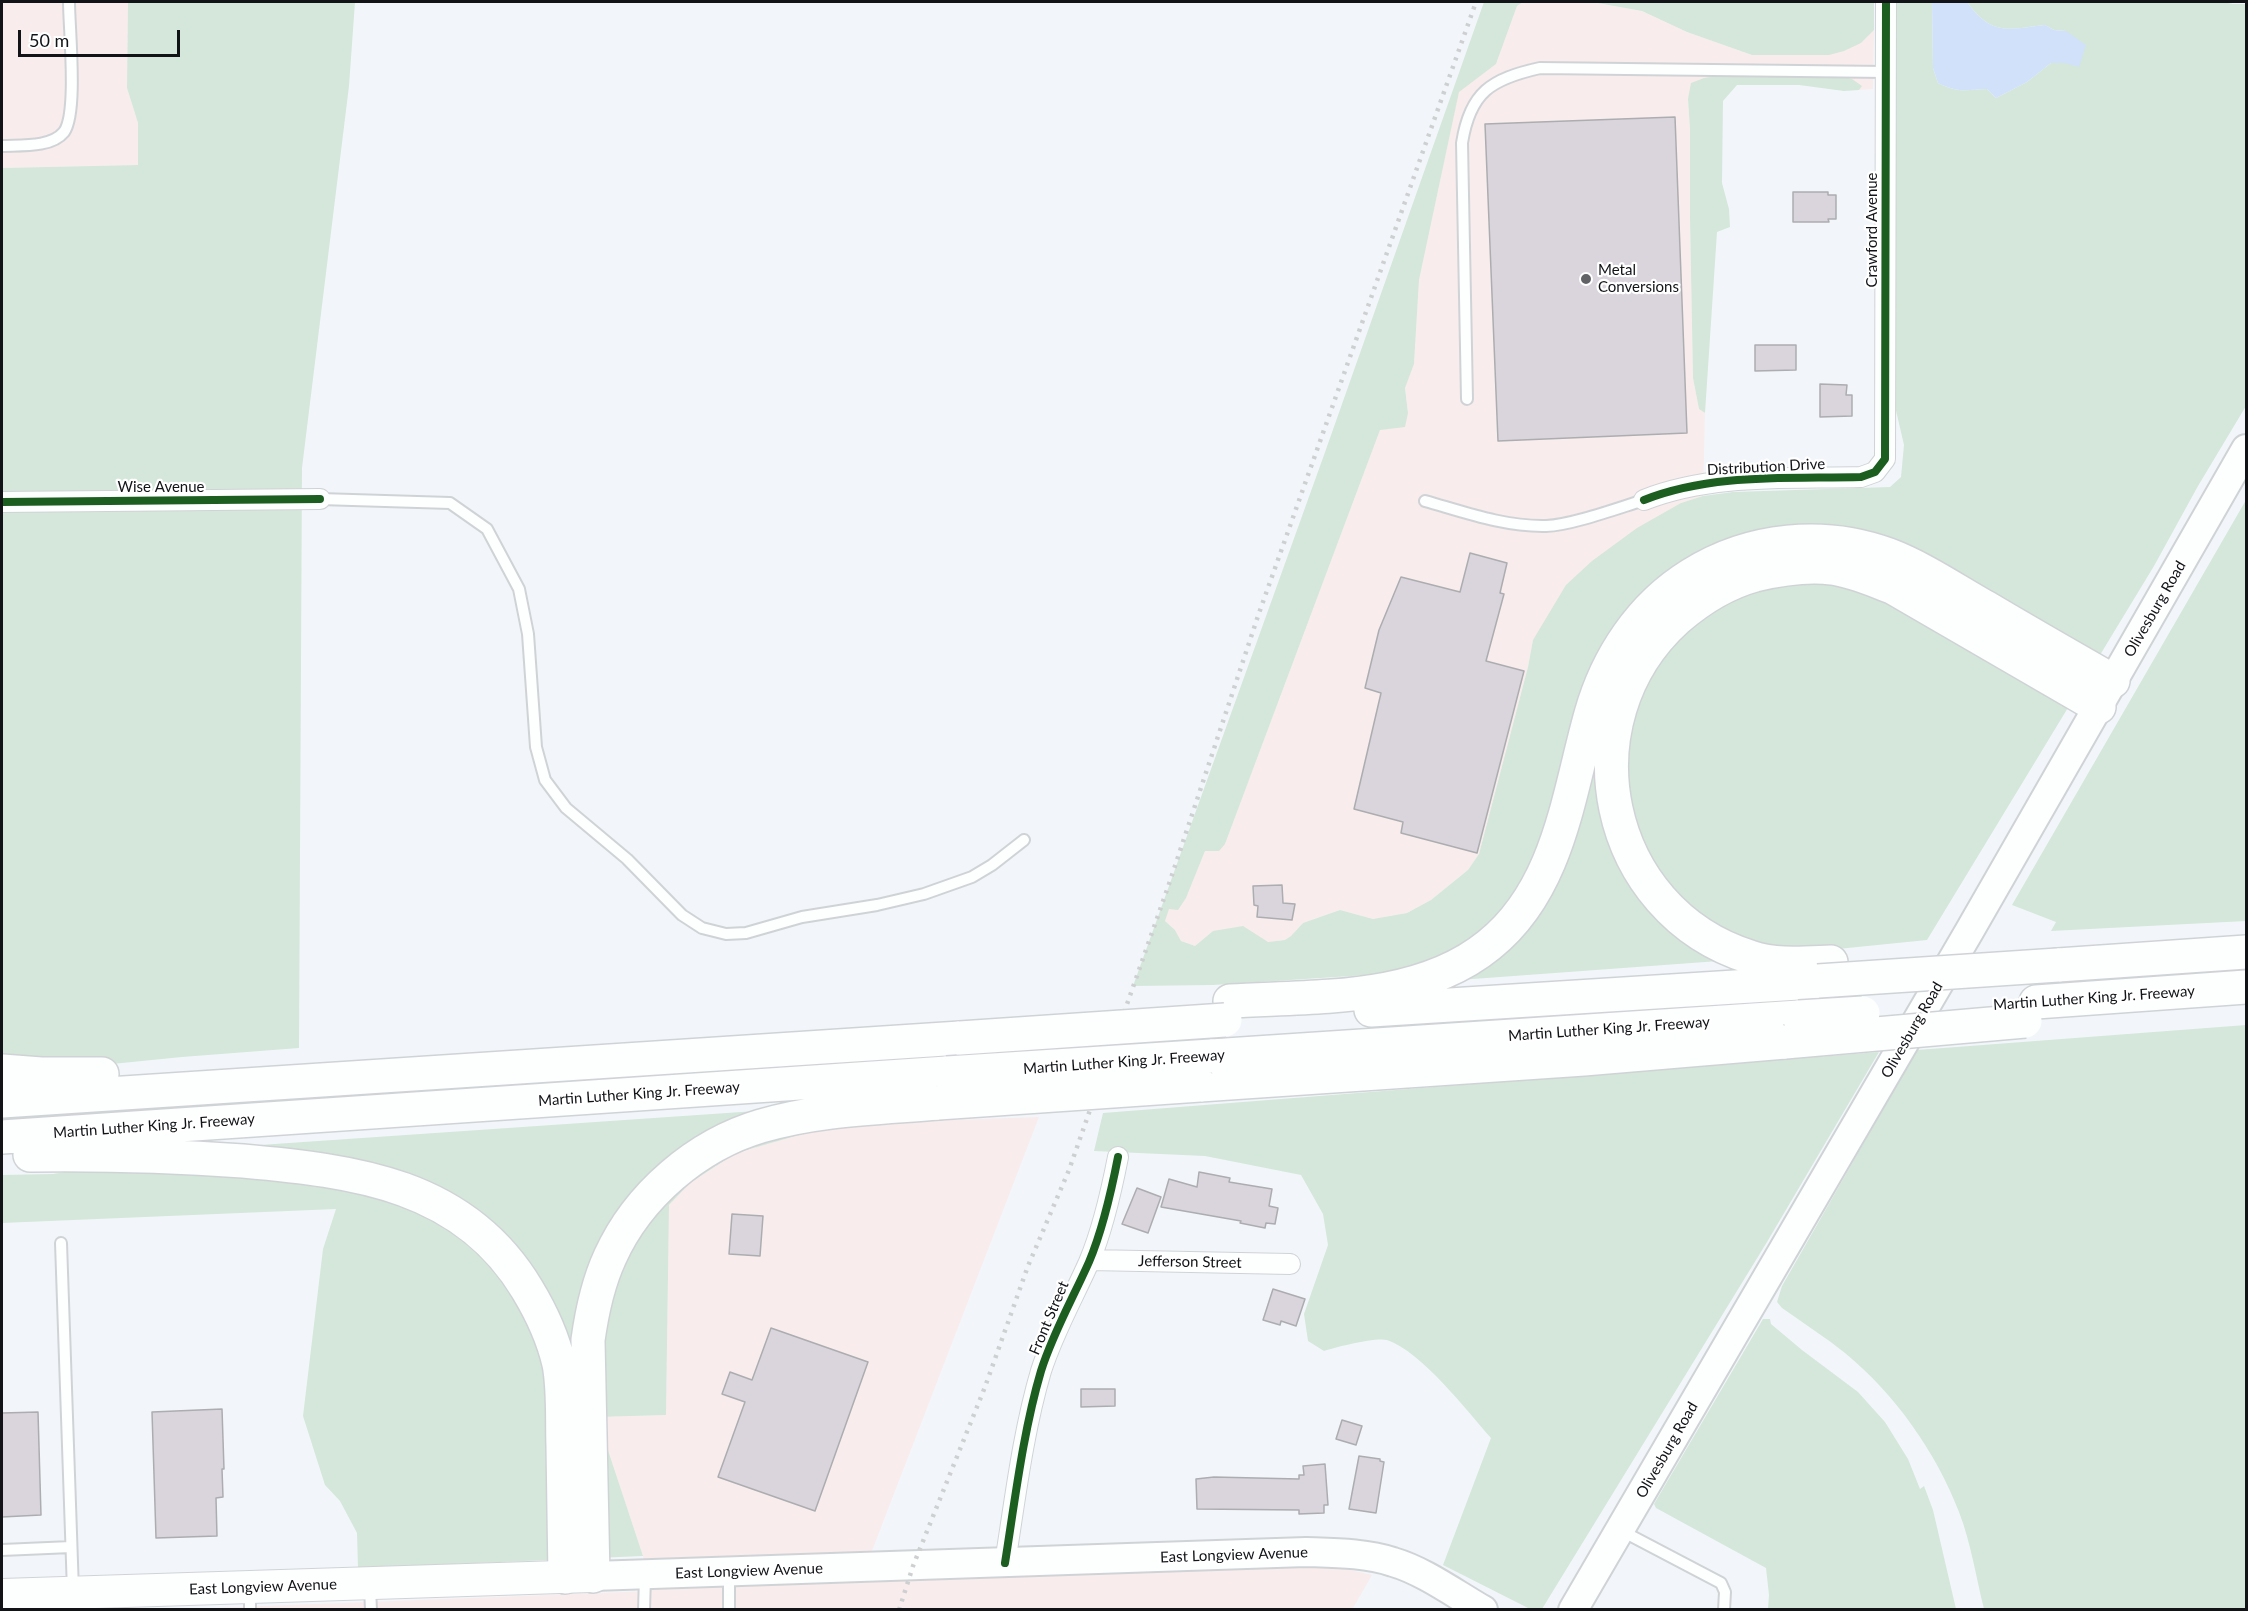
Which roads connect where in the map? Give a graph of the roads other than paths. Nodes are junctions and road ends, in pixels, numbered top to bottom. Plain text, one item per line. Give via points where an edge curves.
1 (69, 2) edge
2 (1886, 2) edge
3 (1887, 72) junction
4 (2, 146) edge
5 (1467, 399) dead end
6 (2247, 449) edge
7 (1885, 459) joint
8 (320, 499) joint
9 (1644, 500) joint
10 (1425, 501) dead end
11 (2, 502) edge
12 (2106, 694) junction
13 (1024, 840) dead end
14 (2231, 953) edge
15 (1825, 972) junction
16 (2247, 987) edge
17 (1227, 1011) junction
18 (651, 1058) junction
19 (2, 1071) edge
20 (942, 1088) junction
21 (2, 1101) edge
22 (2, 1137) edge
23 (2, 1156) edge
24 (1118, 1157) dead end
25 (61, 1243) dead end
26 (1090, 1260) junction
27 (1290, 1264) dead end
28 (1620, 1530) junction
29 (71, 1547) junction
30 (2, 1550) edge
31 (1005, 1563) junction
32 (729, 1571) junction
33 (645, 1574) junction
34 (579, 1576) junction
35 (73, 1593) junction
36 (2, 1595) edge
37 (370, 1596) edge
38 (250, 1598) edge
39 (644, 1610) edge
40 (729, 1610) edge
41 (1483, 1610) edge
42 (1573, 1610) edge
43 (1724, 1610) edge

1 - 4 lane via 72,112 63,133 42,145
2 - 3 street, Crawford Avenue
3 - 5 lane via 1540,68 1488,87 1472,105 1462,143
3 - 7 street, Crawford Avenue
6 - 12 main road, Olivesburg Road
7 - 9 street, Distribution Drive via 1875,472 1861,477 1709,482
8 - 11 street, Wise Avenue
8 - 13 lane via 450,503 487,530 519,589 528,634 536,747 545,780 566,808 627,859 682,915 702,928 726,934 746,933 802,917 924,894 972,877
9 - 10 lane via 1549,526 1491,519
12 - 15 highway via 1893,587 1832,568 1787,568 1743,579 1721,588 1670,625 1632,679 1616,727 1611,781 1620,831 1630,854 1661,900 1720,945 1750,957
12 - 17 highway via 1938,580 1888,555 1817,541 1770,543 1747,550 1703,567 1683,580 1651,606 1625,637 1592,710 1556,847 1524,909 1495,940 1467,961 1401,987
12 - 28 main road, Olivesburg Road
14 - 15 highway, bridge via 2063,956
15 - 17 highway
16 - 20 highway, Martin Luther King Jr. Freeway, bridge via 2030,1011 1792,1030
17 - 18 highway, bridge via 963,1029 879,1043
18 - 19 highway via 572,1046 227,1069 76,1075
18 - 21 highway
20 - 22 highway, Martin Luther King Jr. Freeway
20 - 34 highway via 738,1134 680,1168 629,1224 610,1255 592,1311
23 - 34 highway via 153,1156 326,1170 406,1188 473,1226 518,1274 537,1305 559,1364
24 - 26 street, Front Street
25 - 29 lane
26 - 27 street, Jefferson Street
26 - 31 street, Front Street via 1041,1371
28 - 42 main road, Olivesburg Road
28 - 43 lane via 1721,1583
29 - 30 lane
29 - 35 lane
31 - 32 main road, East Longview Avenue
31 - 41 main road, East Longview Avenue via 1341,1553 1394,1562
32 - 33 main road, East Longview Avenue
32 - 40 lane
33 - 34 main road, East Longview Avenue
33 - 39 lane
34 - 37 main road, East Longview Avenue
35 - 36 main road, East Longview Avenue
35 - 38 main road, East Longview Avenue
37 - 38 main road, East Longview Avenue

